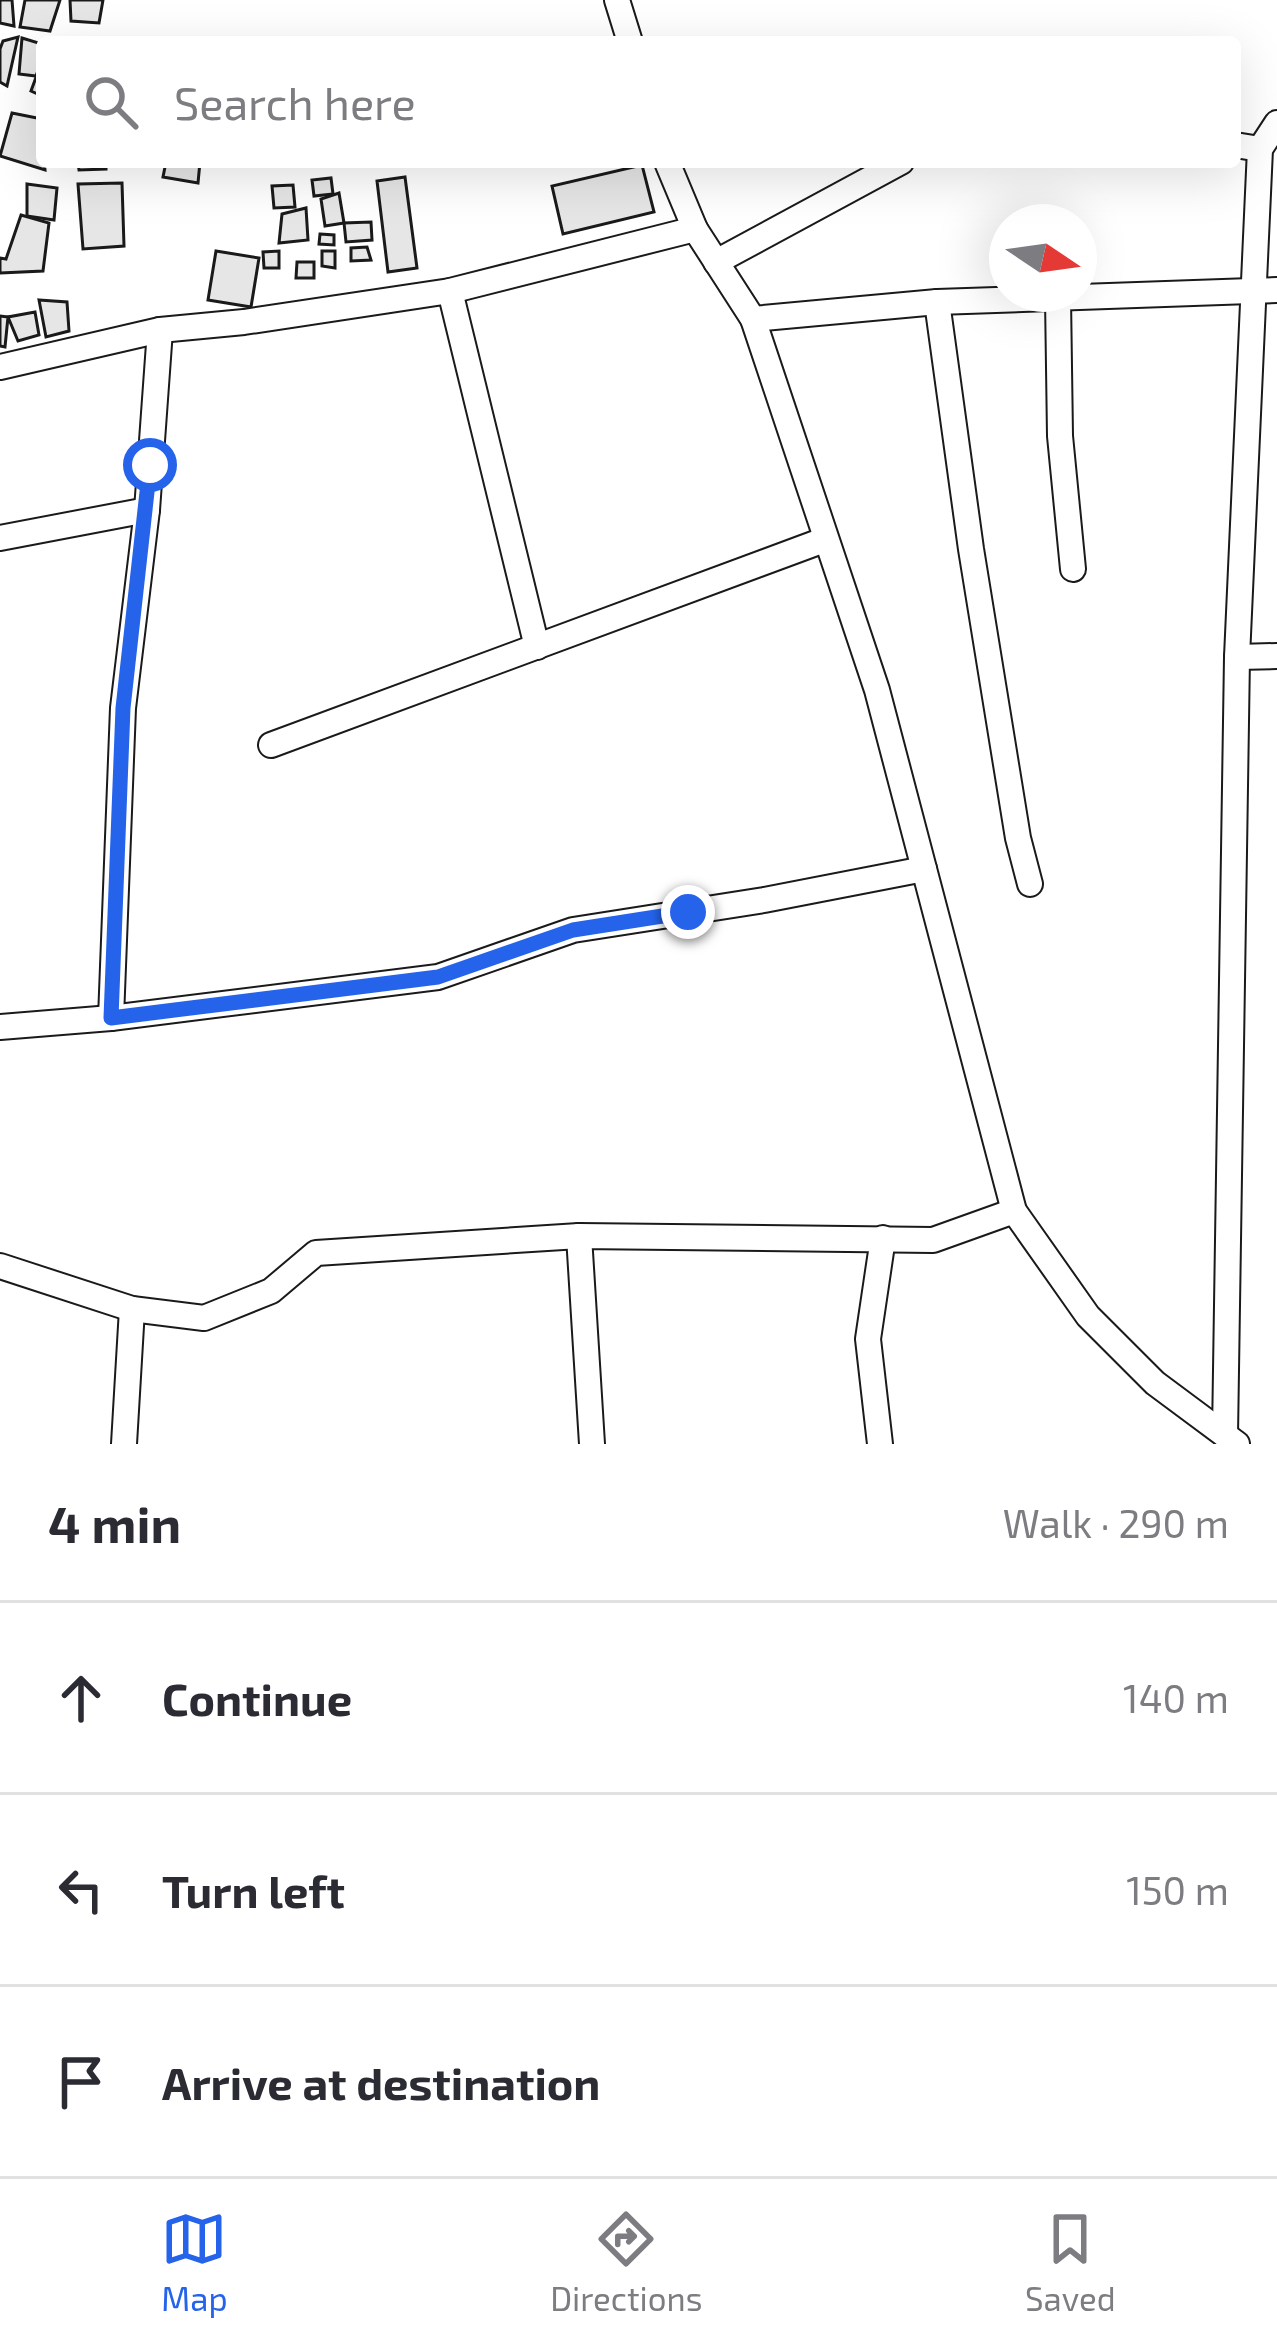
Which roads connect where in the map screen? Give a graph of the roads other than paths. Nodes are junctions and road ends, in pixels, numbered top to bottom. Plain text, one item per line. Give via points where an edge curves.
1 (617, 0) edge
2 (628, 36) edge
3 (1277, 123) edge
4 (1248, 147) edge
5 (670, 168) edge
6 (890, 168) edge
7 (695, 229) junction
8 (716, 262) junction
9 (450, 291) junction
10 (1265, 291) edge
11 (1097, 297) edge
12 (989, 300) edge
13 (937, 302) junction
14 (1058, 312) edge
15 (753, 319) junction
16 (160, 330) junction
17 (0, 367) edge
18 (147, 510) junction
19 (0, 538) edge
20 (824, 539) junction
21 (1073, 569) dead end
22 (537, 646) junction
23 (1277, 656) edge
24 (1238, 657) junction
25 (271, 745) dead end
26 (924, 869) junction
27 (1030, 884) dead end
28 (111, 1018) junction
29 (0, 1027) edge
30 (1015, 1211) junction
31 (580, 1236) junction
32 (883, 1238) junction
33 (0, 1266) edge
34 (131, 1309) junction
35 (1231, 1439) edge
36 (124, 1444) edge
37 (592, 1444) edge
38 (880, 1444) edge

1 - 2 street
3 - 4 street
4 - 10 street
5 - 7 street
6 - 8 street
7 - 8 street
7 - 9 street
8 - 15 street
9 - 16 street
9 - 22 street
10 - 11 street
10 - 24 street
12 - 13 street
13 - 15 street
13 - 27 street
14 - 21 street
15 - 20 street
16 - 17 street
16 - 18 street
18 - 19 street
18 - 28 street via 123,708
20 - 22 street
20 - 26 street via 877,690
22 - 25 street
23 - 24 street
24 - 35 street
26 - 28 street via 573,930 438,977
26 - 30 street
28 - 29 street
30 - 32 street via 933,1240
30 - 35 street via 1088,1316 1154,1383
31 - 32 street
31 - 34 street via 316,1253 272,1291 204,1318
31 - 37 street
32 - 38 street via 868,1339
33 - 34 street
34 - 36 street

